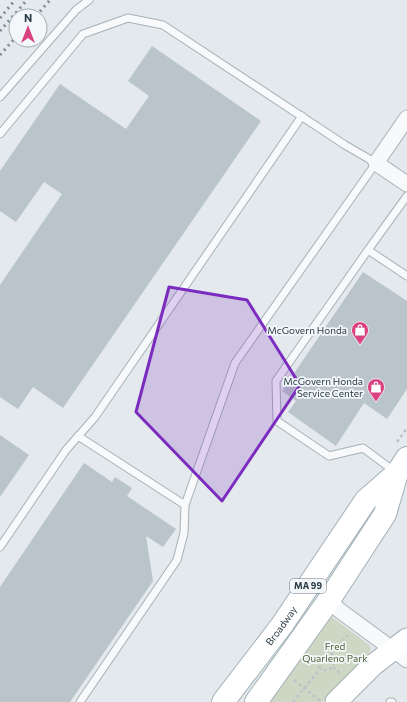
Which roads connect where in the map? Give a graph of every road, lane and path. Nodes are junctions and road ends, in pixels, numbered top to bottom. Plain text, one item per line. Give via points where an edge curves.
1 (89, 0) edge
2 (0, 97) edge
3 (302, 116) junction
4 (407, 118) edge
5 (0, 134) edge
6 (376, 163) junction
7 (407, 184) edge
8 (407, 196) edge
9 (368, 250) junction
10 (407, 276) edge
11 (78, 436) junction
12 (402, 466) edge
13 (185, 505) junction
14 (0, 547) edge
15 (329, 600) junction
16 (351, 631) dead end
17 (402, 649) edge
18 (331, 656) junction
19 (321, 668) junction
20 (290, 677) dead end
21 (304, 688) junction
22 (80, 702) edge
23 (223, 702) edge
24 (256, 702) edge
25 (293, 702) edge
26 (321, 702) edge
27 (336, 702) edge

1 - 2 lane via 76,10
3 - 5 lane via 163,25 128,18 83,34
3 - 6 lane via 345,146
3 - 11 lane via 95,417
4 - 6 street
6 - 7 street
6 - 13 lane via 235,363
8 - 9 lane
9 - 10 lane
9 - 12 lane via 276,381 276,421 329,456 364,448
11 - 13 lane
11 - 14 lane
12 - 15 main road, MA 99 via 385,514
12 - 23 main road, Broadway / MA 99 via 366,500 282,625
13 - 22 lane via 184,533 176,560
15 - 17 street via 339,610
15 - 24 main road, MA 99
16 - 18 path
17 - 27 main road via 373,665
18 - 19 path via 320,656 318,662
18 - 19 path via 334,661 333,667 327,670
19 - 21 path
20 - 21 path
21 - 25 path
21 - 26 path

